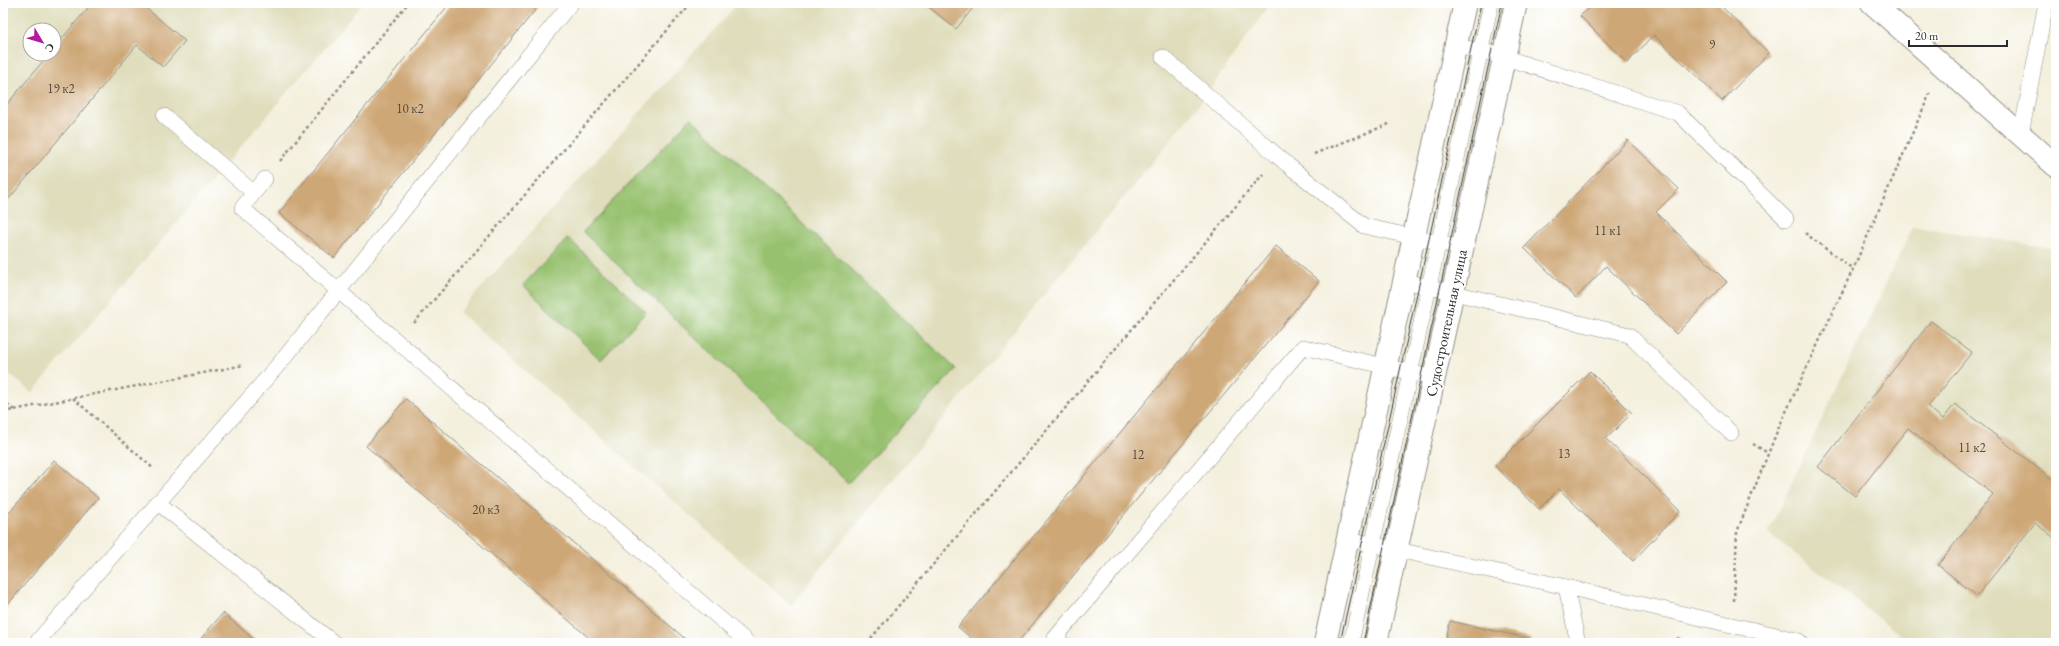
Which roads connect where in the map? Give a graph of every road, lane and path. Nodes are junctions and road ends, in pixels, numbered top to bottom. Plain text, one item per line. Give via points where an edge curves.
1 (408, 3) edge
2 (571, 3) edge
3 (691, 3) edge
4 (1466, 3) edge
5 (1491, 3) edge
6 (1516, 3) edge
7 (1872, 3) edge
8 (2046, 3) edge
9 (1456, 46) junction
10 (1480, 51) junction
11 (1163, 57) dead end
12 (1504, 57) junction
13 (1942, 65) junction
14 (164, 116) dead end
15 (1389, 124) dead end
16 (2022, 134) junction
17 (1288, 165) junction
18 (2056, 166) edge
19 (265, 179) joint
20 (254, 193) junction
21 (1786, 219) joint
22 (1414, 237) junction
23 (1438, 243) junction
24 (1463, 248) junction
25 (1853, 269) junction
26 (1405, 281) junction
27 (1429, 286) junction
28 (338, 291) junction
29 (1453, 291) junction
30 (398, 342) junction
31 (285, 357) junction
32 (1386, 366) junction
33 (1410, 372) junction
34 (1434, 378) junction
35 (73, 398) junction
36 (3, 400) edge
37 (14, 410) junction
38 (3, 412) edge
39 (1731, 433) dead end
40 (172, 486) junction
41 (157, 502) junction
42 (1348, 539) junction
43 (1372, 544) junction
44 (1397, 549) junction
45 (1566, 587) junction
46 (1734, 625) junction
47 (746, 641) dead end
48 (36, 643) edge
49 (334, 643) edge
50 (867, 643) edge
51 (1062, 643) edge
52 (1326, 643) edge
53 (1351, 643) edge
54 (1376, 643) edge
55 (1578, 643) edge
56 (1801, 643) edge

1 - 19 path
2 - 28 lane
3 - 30 path
4 - 9 street
5 - 10 lane
6 - 12 street, Судостроительная улица
7 - 13 street
8 - 16 lane
9 - 10 lane
9 - 22 street
10 - 12 lane
10 - 23 lane
11 - 17 lane
12 - 21 lane via 1678,113
12 - 24 street, Судостроительная улица
13 - 16 street
13 - 25 path
14 - 20 lane
15 - 17 path
16 - 18 street
17 - 22 lane via 1364,226
17 - 50 path via 1262,175
19 - 20 lane
20 - 28 lane via 242,208
21 - 25 path
22 - 23 lane
22 - 26 street
23 - 24 lane
23 - 27 lane
24 - 29 street, Судостроительная улица
25 - 46 path via 1778,429 1737,532
26 - 27 lane
26 - 32 street
27 - 29 lane
27 - 33 lane
28 - 30 lane
28 - 31 lane
29 - 34 street, Судостроительная улица
29 - 39 lane via 1629,335
30 - 47 lane
31 - 35 path
31 - 40 lane
32 - 33 lane
32 - 42 street
32 - 51 lane via 1302,346 1055,638
33 - 34 lane
33 - 43 lane
34 - 44 street, Судостроительная улица
35 - 37 path
35 - 40 path
36 - 37 path
37 - 38 path
40 - 41 lane
41 - 48 lane
41 - 49 lane
42 - 43 lane
42 - 52 street
43 - 44 lane
43 - 53 lane
44 - 45 lane
44 - 54 street, Судостроительная улица
45 - 46 lane
45 - 55 lane
46 - 56 lane

